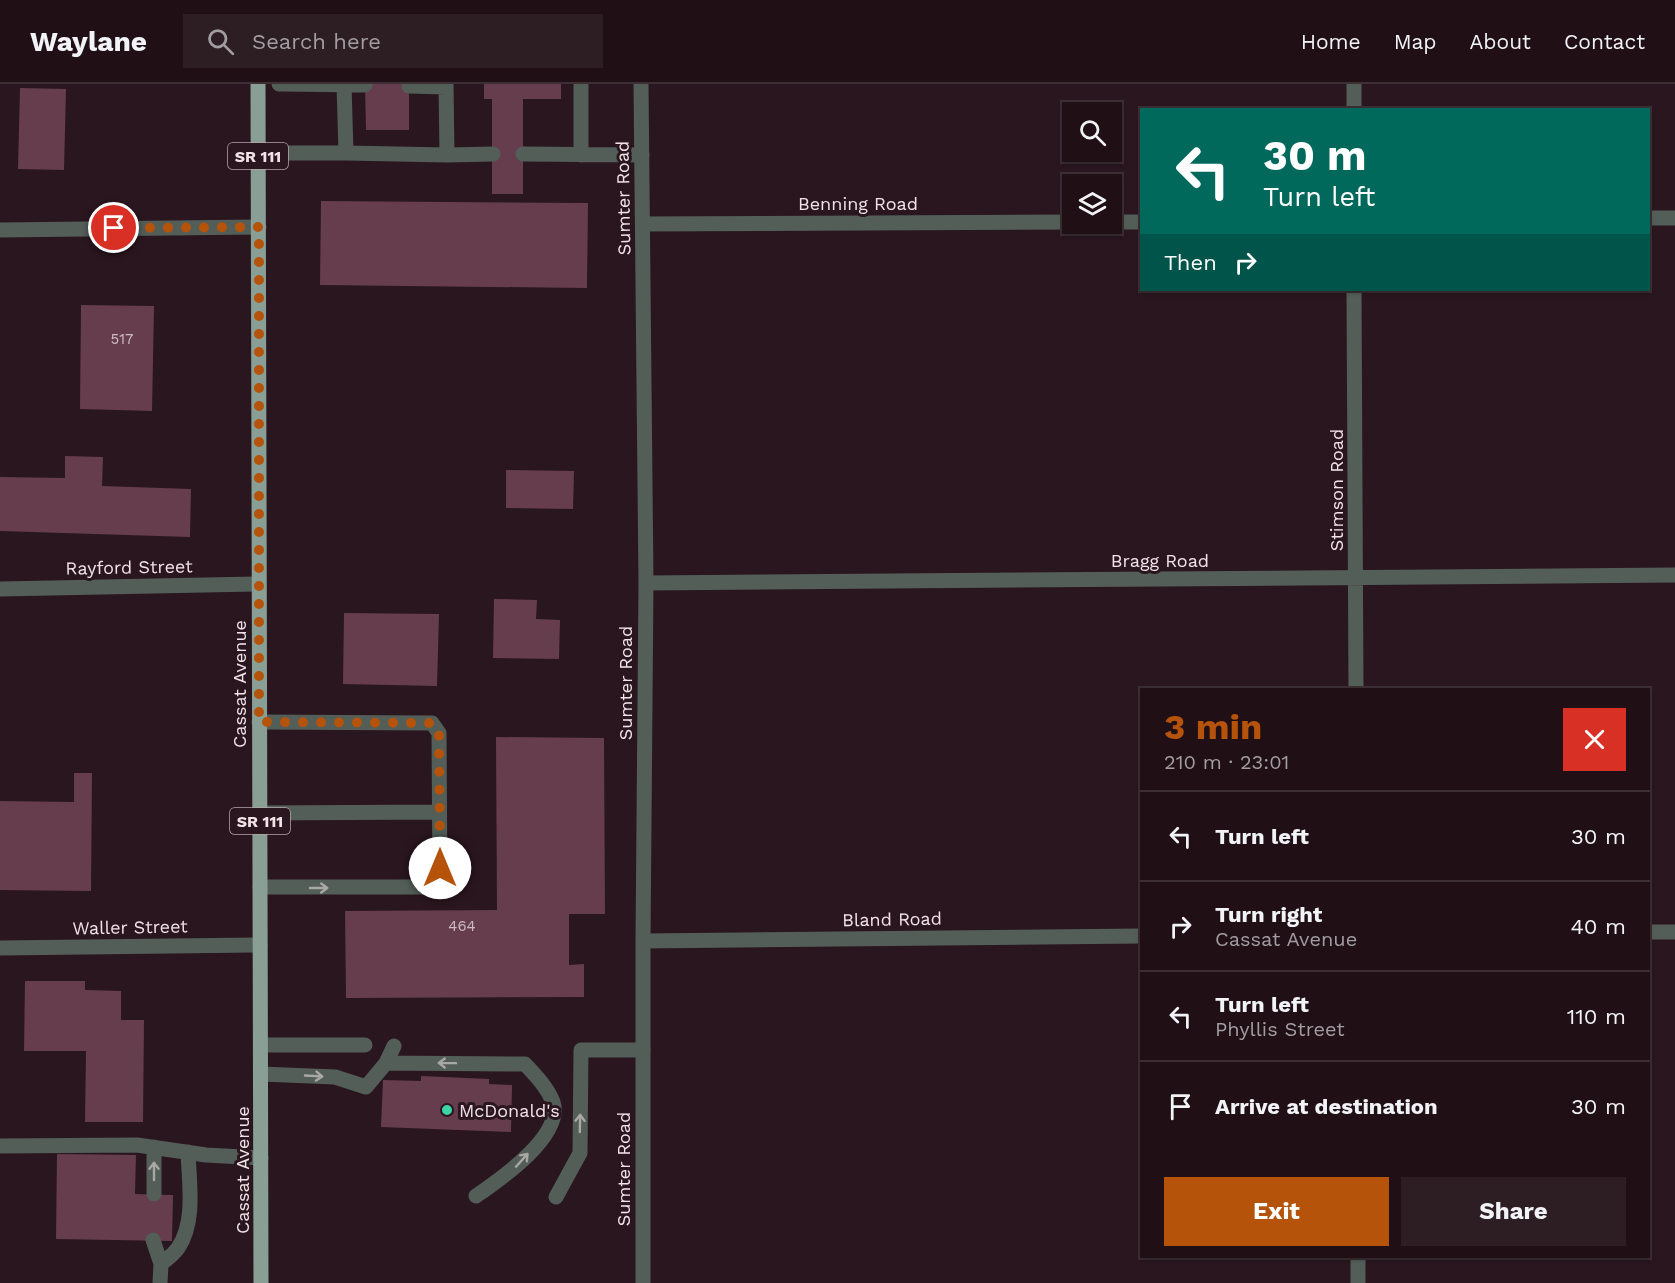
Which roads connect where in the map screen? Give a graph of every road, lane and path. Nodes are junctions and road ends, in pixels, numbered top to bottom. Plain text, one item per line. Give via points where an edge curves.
1 (258, 84) edge
2 (279, 84) edge
3 (344, 84) edge
4 (581, 84) edge
5 (641, 84) edge
6 (1354, 84) edge
7 (365, 85) edge
8 (409, 86) dead end
9 (446, 86) edge
10 (1354, 108) edge
11 (258, 153) junction
12 (346, 153) junction
13 (493, 154) dead end
14 (523, 154) dead end
15 (447, 155) junction
16 (581, 155) junction
17 (642, 155) junction
18 (1650, 218) edge
19 (1675, 218) edge
20 (1062, 222) edge
21 (1122, 222) edge
22 (1140, 222) edge
23 (643, 224) junction
24 (259, 227) junction
25 (0, 230) edge
26 (1354, 291) edge
27 (1675, 575) edge
28 (1356, 578) junction
29 (645, 583) junction
30 (258, 584) junction
31 (0, 589) edge
32 (1356, 688) edge
33 (259, 722) junction
34 (439, 812) junction
35 (260, 813) junction
36 (260, 887) junction
37 (1650, 932) edge
38 (1675, 932) edge
39 (1140, 936) edge
40 (643, 941) junction
41 (260, 945) junction
42 (0, 948) edge
43 (261, 1045) junction
44 (365, 1045) dead end
45 (394, 1046) dead end
46 (643, 1050) junction
47 (386, 1063) junction
48 (261, 1074) junction
49 (0, 1146) edge
50 (154, 1147) junction
51 (188, 1152) junction
52 (261, 1158) junction
53 (154, 1194) dead end
54 (476, 1196) dead end
55 (556, 1197) dead end
56 (153, 1240) dead end
57 (1358, 1258) edge
58 (161, 1264) junction
59 (160, 1283) edge
60 (261, 1283) edge
61 (643, 1283) edge
62 (1358, 1283) edge

1 - 11 main road, Cassat Avenue / SR 111
2 - 3 street
3 - 7 street
3 - 12 street
4 - 16 street
5 - 17 street, Sumter Road
6 - 10 street
8 - 9 street
9 - 15 street
11 - 12 street
11 - 24 main road, Cassat Avenue / SR 111
12 - 15 street
13 - 15 street
14 - 16 street
16 - 17 street
17 - 23 street, Sumter Road
18 - 19 street
20 - 23 street, Benning Road
21 - 22 street
23 - 29 street, Sumter Road
24 - 25 street
24 - 30 main road, Cassat Avenue / SR 111
26 - 28 street, Stimson Road
27 - 28 street, Bragg Road
28 - 29 street, Bragg Road
28 - 32 street, Stimson Road
29 - 40 street, Sumter Road
30 - 31 street, Rayford Street
30 - 33 main road, Cassat Avenue / SR 111
33 - 34 street via 432,723 439,733
33 - 35 main road, Cassat Avenue / SR 111
34 - 35 street
36 -> 34 street via 440,887
35 - 36 main road, Cassat Avenue / SR 111
36 - 41 main road, Cassat Avenue / SR 111
37 - 38 street
39 - 40 street, Bland Road
40 - 46 street, Sumter Road
41 - 42 street, Waller Street
41 - 43 main road, Cassat Avenue / SR 111
43 - 44 street
43 - 48 main road, Cassat Avenue / SR 111
45 - 47 street
55 -> 46 street via 580,1153 581,1050
46 - 61 street, Sumter Road
48 -> 47 street via 335,1077 366,1087
54 -> 47 street via 511,1172 547,1132 554,1104 545,1086 525,1064
48 - 52 main road, Cassat Avenue / SR 111
49 - 50 street
50 - 51 street
53 -> 50 street
51 - 52 street
51 - 58 street via 189,1215 184,1237 177,1250
52 - 60 main road, Cassat Avenue / SR 111
56 - 58 street
57 - 62 street
58 - 59 street

